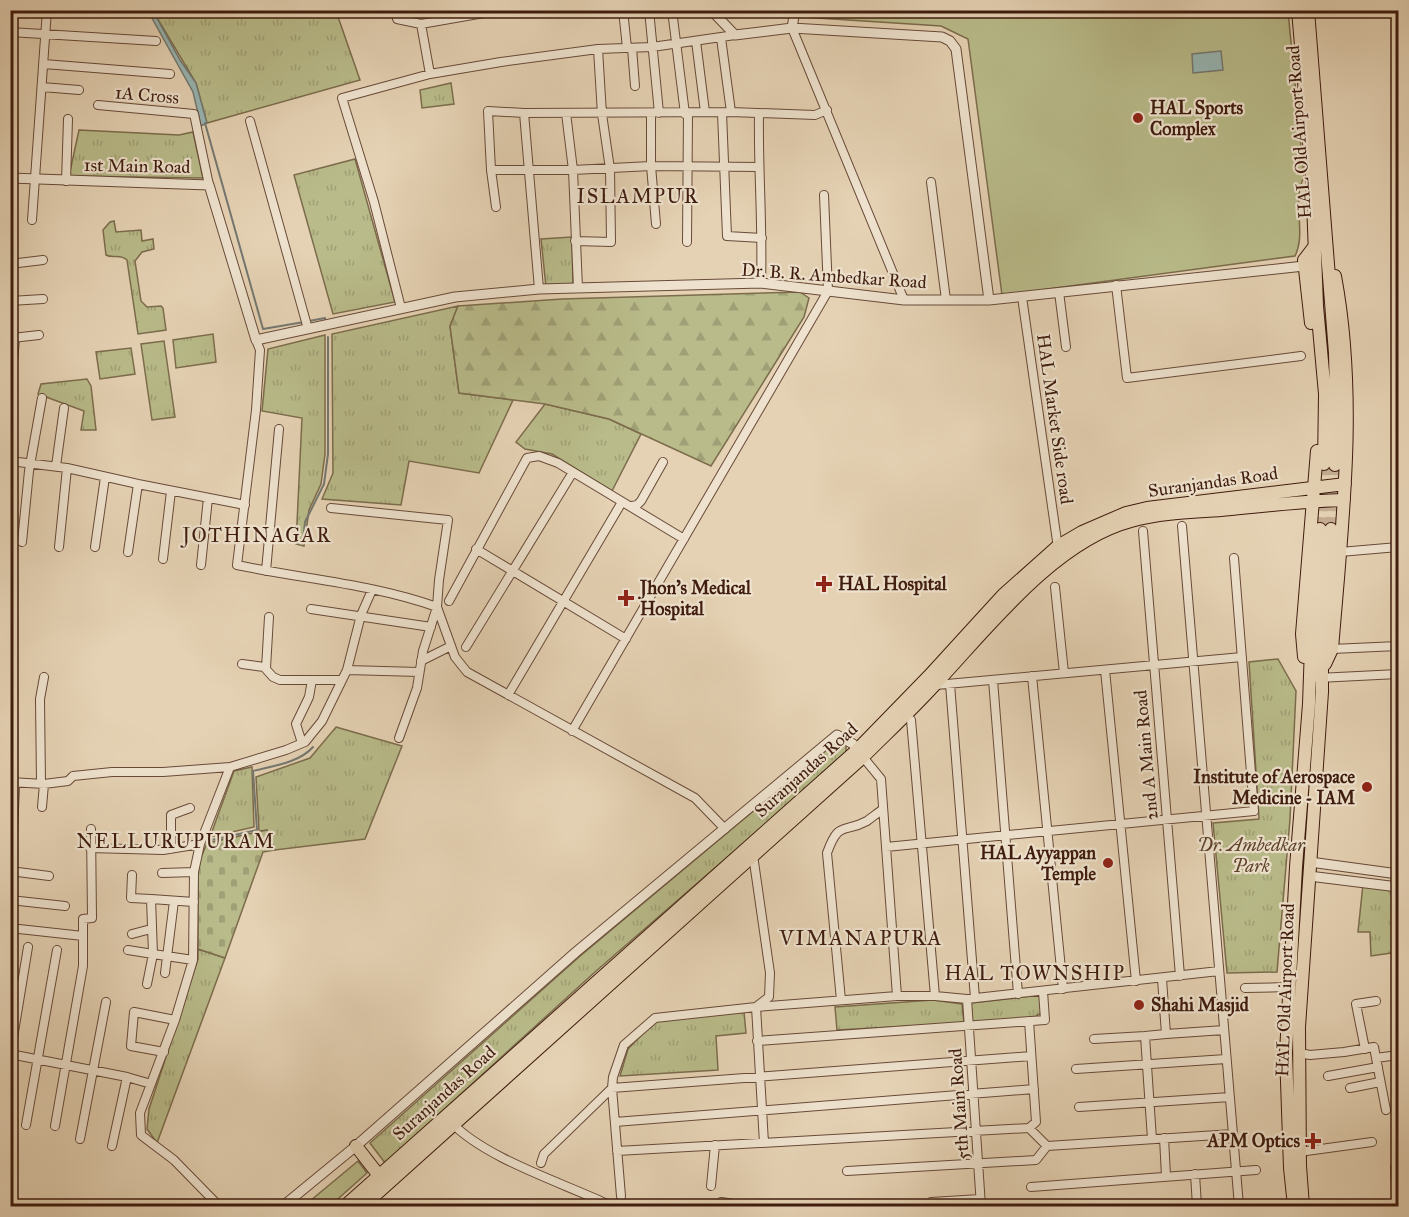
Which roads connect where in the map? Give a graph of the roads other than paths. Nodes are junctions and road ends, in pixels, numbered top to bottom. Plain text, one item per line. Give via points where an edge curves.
1 (46, 10) edge
2 (395, 10) edge
3 (501, 10) edge
4 (623, 10) edge
5 (649, 10) edge
6 (672, 10) edge
7 (711, 10) edge
8 (795, 10) edge
9 (1298, 10) edge
10 (1308, 10) edge
11 (421, 24) junction
12 (792, 28) junction
13 (10, 32) edge
14 (45, 34) junction
15 (735, 35) junction
16 (721, 38) junction
17 (156, 40) dead end
18 (696, 41) junction
19 (677, 43) junction
20 (652, 47) junction
21 (630, 48) junction
22 (598, 49) junction
23 (44, 64) junction
24 (170, 74) dead end
25 (430, 74) junction
26 (636, 86) dead end
27 (42, 87) junction
28 (80, 90) dead end
29 (98, 105) dead end
30 (827, 110) junction
31 (705, 112) junction
32 (524, 113) junction
33 (566, 113) junction
34 (655, 113) junction
35 (727, 113) junction
36 (603, 114) junction
37 (686, 114) junction
38 (759, 114) junction
39 (68, 119) dead end
40 (250, 122) dead end
41 (651, 166) junction
42 (687, 166) junction
43 (724, 166) junction
44 (759, 167) junction
45 (530, 169) junction
46 (610, 169) junction
47 (490, 170) junction
48 (573, 170) junction
49 (10, 178) edge
50 (36, 180) junction
51 (66, 181) junction
52 (931, 182) dead end
53 (209, 185) junction
54 (824, 195) dead end
55 (496, 207) dead end
56 (32, 220) dead end
57 (656, 224) dead end
58 (762, 238) junction
59 (576, 241) junction
60 (687, 242) dead end
61 (1320, 249) junction
62 (43, 260) dead end
63 (10, 264) edge
64 (1304, 266) junction
65 (761, 284) junction
66 (1116, 285) junction
67 (578, 288) junction
68 (539, 289) junction
69 (828, 291) junction
70 (1059, 292) junction
71 (1022, 297) junction
72 (43, 299) dead end
73 (904, 300) junction
74 (946, 300) junction
75 (989, 300) junction
76 (10, 301) edge
77 (401, 308) junction
78 (308, 329) junction
79 (39, 335) dead end
80 (13, 338) edge
81 (256, 340) junction
82 (1066, 347) dead end
83 (1301, 356) dead end
84 (11, 385) edge
85 (42, 398) dead end
86 (64, 408) dead end
87 (279, 429) dead end
88 (10, 461) edge
89 (663, 462) dead end
90 (31, 464) junction
91 (1330, 465) tunnel mouth
92 (56, 466) junction
93 (67, 468) junction
94 (573, 472) junction
95 (105, 477) junction
96 (138, 484) junction
97 (1345, 484) junction
98 (1313, 486) junction
99 (171, 491) junction
100 (208, 498) junction
101 (1344, 500) junction
102 (1312, 501) junction
103 (622, 502) junction
104 (245, 505) junction
105 (632, 506) junction
106 (331, 508) dead end
107 (1182, 526) dead end
108 (1326, 529) tunnel mouth
109 (1143, 531) dead end
110 (684, 539) junction
111 (22, 542) dead end
112 (58, 547) dead end
113 (95, 547) dead end
114 (1398, 547) edge
115 (476, 549) junction
116 (1059, 551) junction
117 (128, 552) dead end
118 (1340, 552) junction
119 (1234, 558) dead end
120 (163, 559) dead end
121 (201, 565) dead end
122 (511, 570) junction
123 (266, 571) junction
124 (1054, 587) dead end
125 (372, 590) junction
126 (449, 601) dead end
127 (563, 601) junction
128 (437, 607) junction
129 (311, 609) dead end
130 (361, 615) junction
131 (269, 617) dead end
132 (431, 627) junction
133 (626, 639) junction
134 (451, 646) junction
135 (1398, 646) edge
136 (466, 647) dead end
137 (1332, 649) junction
138 (1242, 657) junction
139 (10, 658) edge
140 (421, 661) junction
141 (1193, 662) junction
142 (242, 664) dead end
143 (1154, 665) junction
144 (266, 668) junction
145 (347, 670) junction
146 (1105, 670) junction
147 (419, 672) junction
148 (1064, 673) junction
149 (1318, 674) junction
150 (1398, 674) edge
151 (10, 675) edge
152 (1032, 676) junction
153 (44, 677) dead end
154 (312, 680) junction
155 (342, 680) junction
156 (993, 680) junction
157 (932, 681) junction
158 (950, 684) junction
159 (508, 695) junction
160 (911, 720) dead end
161 (572, 731) junction
162 (399, 738) dead end
163 (302, 743) junction
164 (860, 753) junction
165 (230, 767) junction
166 (10, 782) edge
167 (43, 783) junction
168 (12, 807) edge
169 (42, 807) dead end
170 (190, 808) dead end
171 (883, 809) junction
172 (1206, 816) junction
173 (1167, 820) junction
174 (1120, 824) junction
175 (91, 829) dead end
176 (725, 829) junction
177 (1048, 831) junction
178 (1005, 835) junction
179 (13, 836) dead end
180 (963, 840) junction
181 (200, 844) junction
182 (921, 844) junction
183 (886, 847) junction
184 (90, 848) junction
185 (171, 849) junction
186 (753, 855) junction
187 (1310, 862) junction
188 (10, 871) edge
189 (194, 872) junction
190 (162, 873) dead end
191 (1398, 874) edge
192 (132, 875) dead end
193 (49, 876) dead end
194 (1309, 876) junction
195 (1398, 887) edge
196 (151, 899) junction
197 (10, 900) edge
198 (174, 901) junction
199 (194, 902) junction
200 (65, 906) dead end
201 (10, 928) edge
202 (151, 930) junction
203 (132, 934) dead end
204 (83, 936) junction
205 (28, 947) dead end
206 (57, 950) dead end
207 (128, 950) dead end
208 (153, 954) junction
209 (167, 957) junction
210 (194, 960) junction
211 (1219, 971) junction
212 (165, 973) dead end
213 (1180, 976) junction
214 (1162, 979) junction
215 (1136, 981) junction
216 (147, 984) dead end
217 (1289, 987) junction
218 (1245, 988) dead end
219 (1063, 989) junction
220 (1043, 991) junction
221 (1018, 994) junction
222 (897, 996) junction
223 (935, 996) junction
224 (971, 999) junction
225 (841, 1000) junction
226 (106, 1002) dead end
227 (1376, 1002) dead end
228 (756, 1007) junction
229 (175, 1020) junction
230 (1029, 1021) junction
231 (968, 1025) junction
232 (1224, 1030) junction
233 (1166, 1034) junction
234 (1144, 1036) junction
235 (1094, 1039) dead end
236 (757, 1041) junction
237 (1365, 1049) junction
238 (164, 1052) junction
239 (1299, 1053) junction
240 (11, 1055) edge
241 (1398, 1055) edge
242 (1031, 1056) junction
243 (1376, 1058) junction
244 (1226, 1059) junction
245 (38, 1060) junction
246 (971, 1061) junction
247 (1146, 1064) junction
248 (65, 1065) junction
249 (1378, 1067) junction
250 (1076, 1069) dead end
251 (94, 1070) junction
252 (1328, 1076) dead end
253 (127, 1077) junction
254 (759, 1077) junction
255 (1380, 1082) junction
256 (151, 1084) junction
257 (612, 1088) junction
258 (1350, 1088) dead end
259 (1034, 1089) junction
260 (973, 1094) junction
261 (1230, 1097) junction
262 (1149, 1102) junction
263 (1079, 1107) dead end
264 (762, 1110) junction
265 (1386, 1110) dead end
266 (449, 1120) junction
267 (615, 1122) junction
268 (26, 1125) dead end
269 (55, 1126) dead end
270 (1029, 1128) junction
271 (976, 1131) junction
272 (1233, 1134) junction
273 (1164, 1138) junction
274 (80, 1139) dead end
275 (1152, 1139) junction
276 (1372, 1142) dead end
277 (764, 1143) junction
278 (112, 1146) dead end
279 (356, 1146) junction
280 (715, 1146) junction
281 (1047, 1146) junction
282 (617, 1151) junction
283 (1299, 1152) junction
284 (541, 1163) dead end
285 (978, 1164) junction
286 (1395, 1167) dead end
287 (1256, 1170) dead end
288 (847, 1171) dead end
289 (1236, 1172) junction
290 (1195, 1174) junction
291 (1167, 1176) junction
292 (383, 1180) junction
293 (711, 1186) dead end
294 (1031, 1187) dead end
295 (621, 1196) dead end
296 (721, 1202) dead end
297 (931, 1202) dead end
298 (980, 1203) edge
299 (1298, 1204) edge
300 (219, 1206) edge
301 (283, 1206) edge
302 (345, 1206) edge
303 (363, 1206) edge
304 (606, 1206) edge
305 (748, 1206) edge
306 (1197, 1206) edge
307 (1239, 1206) edge
308 (1397, 1206) edge

1 - 14 street
2 - 11 street via 397,19
3 - 11 street
4 - 21 street
5 - 20 street
6 - 19 street
7 - 15 street
8 - 12 street
9 - 61 main road, HAL Old Airport Road
10 - 61 main road, HAL Old Airport Road via 1322,176
11 - 25 street
12 - 15 street
12 - 30 street
12 - 75 street via 942,36 956,49
13 - 14 street
14 - 17 street
14 - 23 street
15 - 16 street
16 - 18 street
16 - 35 street
18 - 19 street
18 - 31 street
19 - 20 street
19 - 37 street
20 - 21 street
20 - 34 street
21 - 22 street
21 - 26 street
22 - 25 street
22 - 36 street
23 - 24 street
23 - 27 street
25 - 77 street via 342,98 376,207
27 - 28 street
27 - 50 street
29 - 53 street, 1A Cross via 194,114
30 - 38 street via 815,115
30 - 73 street
31 - 35 street
31 - 37 street
32 - 33 street
32 - 45 street
32 - 47 street via 488,111
33 - 36 street
33 - 48 street
34 - 36 street
34 - 37 street
34 - 41 street
35 - 38 street
35 - 43 street
36 - 46 street
37 - 42 street
38 - 44 street
39 - 51 street
40 - 78 street
41 - 42 street
41 - 46 street
41 - 57 street
42 - 43 street
42 - 60 street
43 - 44 street
43 - 58 street via 727,236
44 - 58 street
45 - 47 street
45 - 48 street
45 - 68 street
46 - 48 street
46 - 59 street via 611,242
47 - 55 street
48 - 59 street
49 - 50 street, 1st Main Road
50 - 51 street, 1st Main Road
50 - 56 street
51 - 53 street, 1st Main Road
52 - 74 street
53 - 81 street, 1st Main Road
54 - 69 street
58 - 65 street
59 - 67 street
61 - 64 main road via 1304,260
61 - 91 main road
61 - 97 main road via 1332,259 1342,312 1347,395
62 - 63 street
64 - 66 street, Dr. B. R. Ambedkar Road
64 - 98 main road via 1317,392
65 - 67 street, Dr. B. R. Ambedkar Road
65 - 69 street, Dr. B. R. Ambedkar Road
66 - 70 street, Dr. B. R. Ambedkar Road
66 - 83 street via 1127,378
67 - 68 street, Dr. B. R. Ambedkar Road
68 - 77 street, Dr. B. R. Ambedkar Road via 455,297
69 - 73 street, Dr. B. R. Ambedkar Road
69 - 110 street
70 - 71 street, Dr. B. R. Ambedkar Road
70 - 82 street
71 - 75 street, Dr. B. R. Ambedkar Road
71 - 116 street, HAL Market Side road
72 - 76 street
73 - 74 street, Dr. B. R. Ambedkar Road
74 - 75 street, Dr. B. R. Ambedkar Road
77 - 78 street, Dr. B. R. Ambedkar Road
78 - 81 street, Dr. B. R. Ambedkar Road
79 - 80 street
80 - 84 street
81 - 104 street via 260,350
85 - 90 street
86 - 92 street
87 - 123 street
88 - 90 street
89 - 105 street via 641,501
90 - 92 street
90 - 111 street
92 - 93 street
93 - 95 street
93 - 112 street
94 - 103 street
94 - 115 street via 539,456 527,458
94 - 122 street
95 - 96 street
95 - 113 street
96 - 99 street
96 - 117 street
97 - 98 main road, Suranjandas Road
97 - 101 main road
98 - 102 main road
98 - 116 main road, Suranjandas Road via 1126,513 1082,532
99 - 100 street
99 - 120 street
100 - 104 street
100 - 121 street
101 - 102 main road, Suranjandas Road
101 - 118 main road
102 - 116 main road, Suranjandas Road via 1130,521
102 - 149 main road via 1302,634 1304,659
103 - 105 street
103 - 127 street
104 - 123 street via 237,565
105 - 110 street
106 - 128 street via 448,520
107 - 141 street
108 - 149 main road
109 - 143 street, 2nd A Main Road
110 - 133 street
114 - 118 street
115 - 122 street
115 - 126 street
116 - 157 main road, Suranjandas Road via 1003,594
118 - 137 main road
119 - 138 street
122 - 127 street
122 - 136 street
123 - 125 street
124 - 148 street
125 - 128 street
125 - 130 street
127 - 133 street
127 - 159 street
128 - 132 street
128 - 134 street
129 - 130 street
130 - 132 street
130 - 145 street
131 - 144 street
132 - 140 street
133 - 161 street
134 - 140 street
134 - 159 street via 467,672
135 - 137 street
137 - 149 main road
138 - 141 street
138 - 172 street via 1254,812
139 - 151 street
140 - 147 street
141 - 143 street
141 - 172 street
142 - 144 street
143 - 146 street
143 - 173 street, 2nd A Main Road
144 - 154 street via 276,679
145 - 147 street
145 - 155 street
146 - 148 street
146 - 174 street
147 - 162 street
148 - 152 street
149 - 150 street
149 - 187 main road, HAL Old Airport Road
149 - 217 main road, HAL Old Airport Road
152 - 156 street
152 - 177 street
153 - 167 street via 40,699
154 - 155 street
154 - 163 street via 296,724
155 - 163 street via 322,721
156 - 158 street
156 - 178 street
157 - 158 street
157 - 164 main road, Suranjandas Road
158 - 180 street, 5th Main Road
159 - 161 street
160 - 182 street
161 - 176 street via 695,798
163 - 165 street
164 - 171 street via 881,779
164 - 176 street via 837,735
164 - 186 main road, Suranjandas Road
164 - 266 main road, Suranjandas Road
165 - 167 street via 112,772
165 - 181 street
166 - 167 street
166 - 168 street via 15,783
167 - 169 street
168 - 179 street
170 - 185 street via 171,815
171 - 183 street
171 - 225 street via 867,821 834,835 826,853
172 - 173 street
172 - 211 street
173 - 174 street
173 - 213 street, 2nd A Main Road
174 - 177 street
174 - 215 street
175 - 184 street
176 - 279 street via 576,952
177 - 178 street
177 - 219 street
178 - 180 street
178 - 221 street
180 - 182 street
180 - 224 street, 5th Main Road
181 - 185 street
181 - 189 street
182 - 183 street
182 - 223 street
183 - 222 street
184 - 185 street
184 - 204 street via 92,918 83,920
186 - 228 street via 771,988 769,997
186 - 266 main road, Suranjandas Road
187 - 191 street
187 - 194 main road, HAL Old Airport Road
188 - 193 street
189 - 190 street
189 - 199 street
192 - 196 street via 131,898
194 - 195 street
194 - 239 main road, HAL Old Airport Road
196 - 198 street
196 - 202 street
197 - 200 street
198 - 199 street
198 - 209 street
199 - 210 street
201 - 204 street
202 - 203 street
202 - 208 street
204 - 248 street via 83,966
205 - 240 street
206 - 245 street
207 - 208 street
208 - 209 street
208 - 216 street
209 - 210 street
209 - 212 street
210 - 229 street
211 - 213 street
211 - 232 street
213 - 214 street
214 - 215 street
214 - 233 street
215 - 219 street
217 - 218 street
217 - 299 main road, HAL Old Airport Road via 1286,1053
219 - 220 street
220 - 221 street
220 - 230 street via 1045,1020
221 - 224 street
222 - 223 street
222 - 225 street
223 - 224 street
224 - 231 street, 5th Main Road
225 - 228 street
226 - 251 street
227 - 237 street via 1356,1004
228 - 236 street
228 - 257 street via 654,1018 624,1046
229 - 238 street
229 - 238 street via 134,1012 131,1046
230 - 231 street
230 - 242 street
231 - 236 street
231 - 246 street, 5th Main Road
232 - 233 street
232 - 244 street
233 - 234 street
234 - 235 street
234 - 247 street
236 - 254 street
237 - 239 street
237 - 243 street via 1374,1047
238 - 256 street
239 - 283 main road, HAL Old Airport Road
240 - 245 street
241 - 243 street
242 - 246 street
242 - 259 street
243 - 249 street
244 - 247 street
244 - 261 street
245 - 248 street
245 - 268 street
246 - 254 street
246 - 260 street, 5th Main Road
247 - 250 street
247 - 262 street
248 - 251 street
248 - 269 street
249 - 252 street
249 - 255 street
251 - 253 street
251 - 274 street
253 - 256 street
253 - 278 street
254 - 257 street
254 - 264 street
255 - 258 street
255 - 265 street
256 - 300 street via 140,1113 141,1135 174,1160
257 - 267 street
257 - 284 street via 544,1154
259 - 260 street
259 - 270 street via 1036,1122
260 - 264 street
260 - 271 street, 5th Main Road
261 - 262 street
261 - 272 street
262 - 263 street
262 - 275 street
264 - 267 street
264 - 277 street
266 - 292 main road, Suranjandas Road
266 - 304 street via 496,1154
267 - 282 street
270 - 271 street
270 - 281 street
271 - 277 street
271 - 285 street, 5th Main Road
272 - 273 street
272 - 289 street
273 - 275 street
273 - 291 street
275 - 281 street
276 - 283 street
277 - 280 street
279 - 292 main road
279 - 301 street
280 - 282 street
280 - 293 street
281 - 285 street via 1036,1160
282 - 295 street
283 - 299 main road, HAL Old Airport Road
285 - 288 street
285 - 298 street, 5th Main Road
286 - 308 street
287 - 289 street
289 - 290 street
289 - 307 street
290 - 291 street
290 - 306 street
291 - 294 street
292 - 302 main road, Suranjandas Road
292 - 303 main road, Suranjandas Road
296 - 305 street
297 - 298 street

